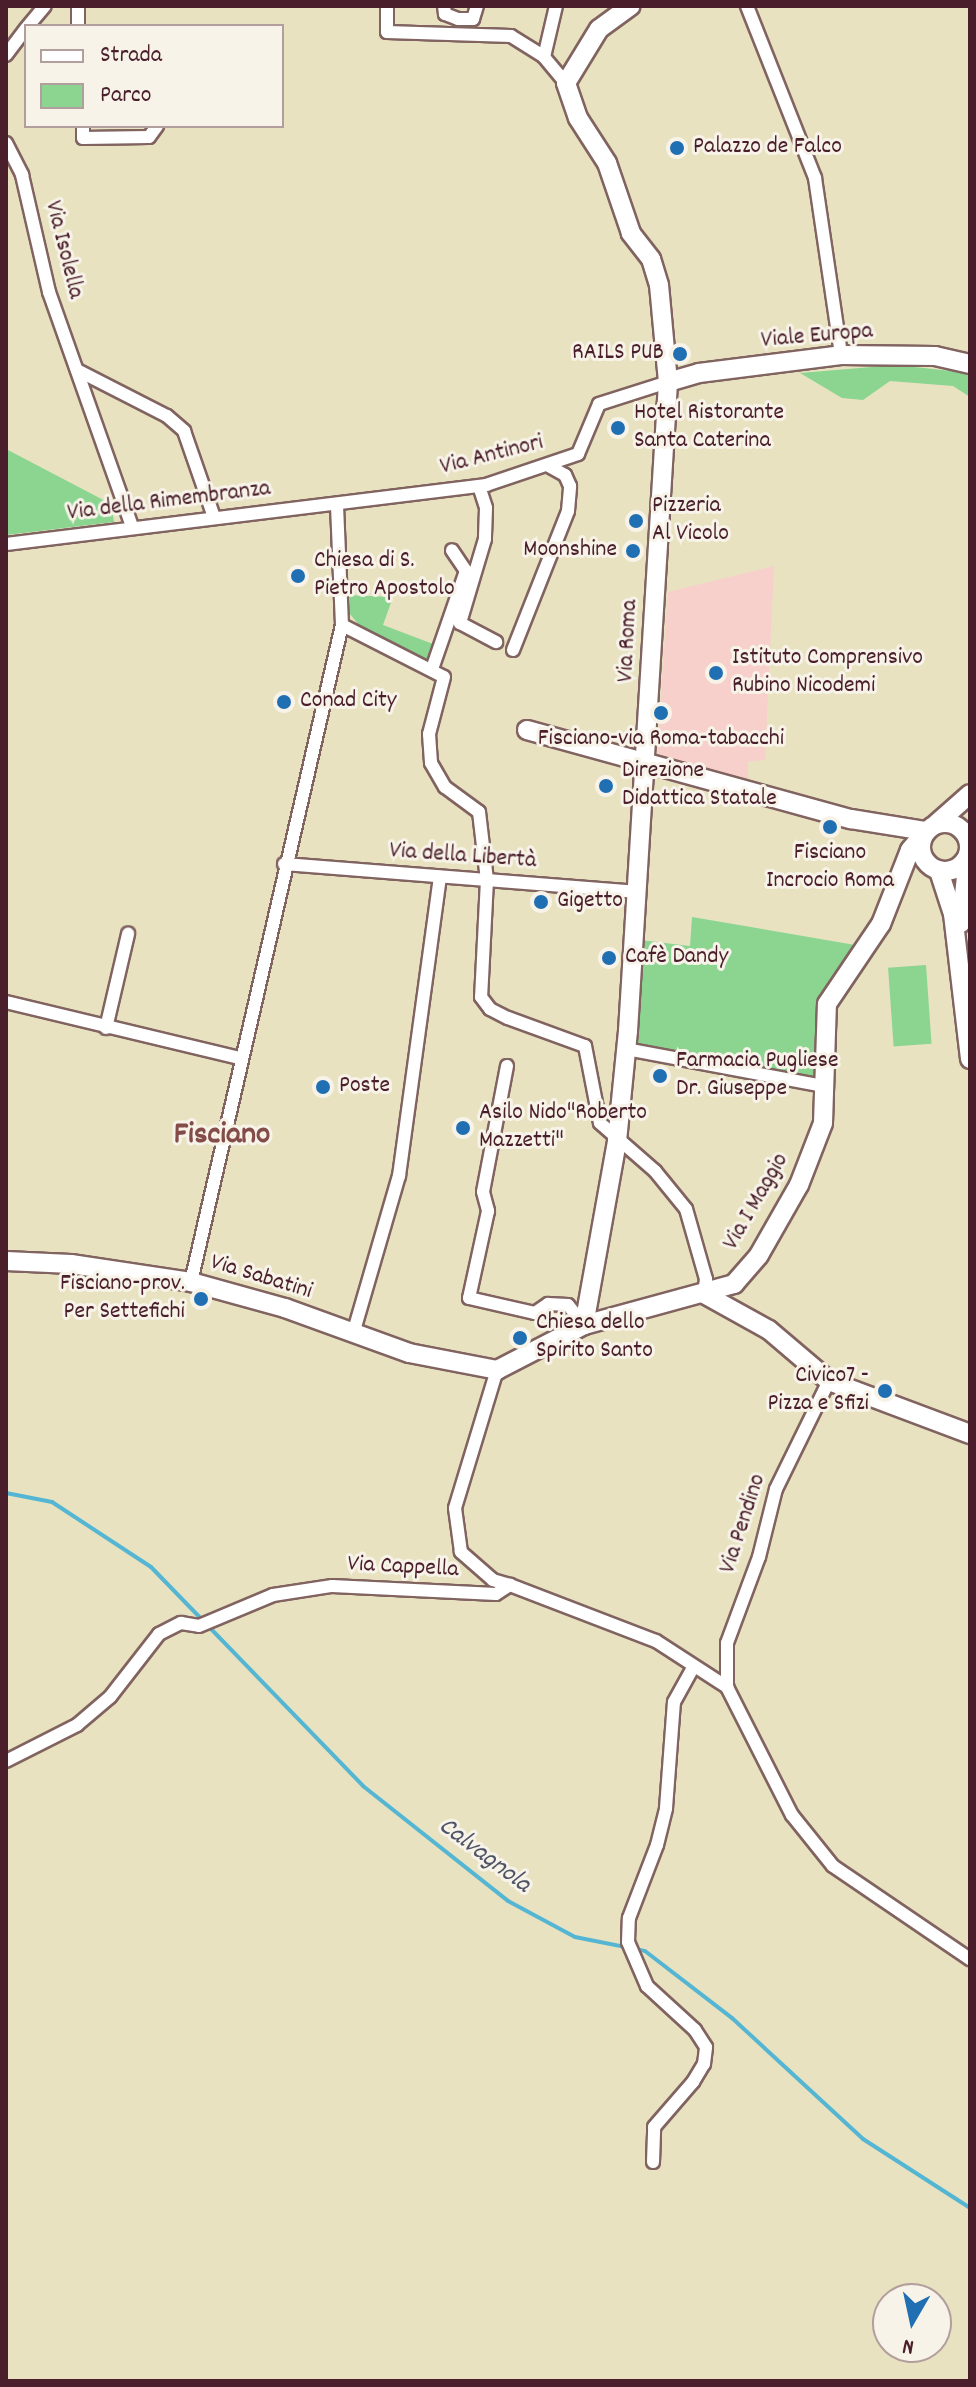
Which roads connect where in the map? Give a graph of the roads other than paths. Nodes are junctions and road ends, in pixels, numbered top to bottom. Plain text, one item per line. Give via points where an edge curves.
1 (45, 6) edge
2 (387, 6) edge
3 (444, 6) edge
4 (477, 6) edge
5 (556, 6) edge
6 (631, 6) edge
7 (747, 6) edge
8 (30, 24) edge
9 (24, 31) edge
10 (6, 55) edge
11 (544, 57) junction
12 (566, 83) junction
13 (83, 128) edge
14 (156, 128) edge
15 (6, 143) edge
16 (841, 355) junction
17 (970, 364) edge
18 (77, 370) junction
19 (668, 382) junction
20 (549, 466) junction
21 (479, 486) junction
22 (337, 505) junction
23 (214, 517) junction
24 (132, 527) junction
25 (6, 544) edge
26 (452, 550) dead end
27 (342, 625) junction
28 (496, 642) dead end
29 (513, 650) dead end
30 (432, 669) junction
31 (527, 730) dead end
32 (647, 767) junction
33 (970, 794) edge
34 (928, 830) junction
35 (969, 846) edge
36 (284, 864) junction
37 (936, 870) junction
38 (440, 877) junction
39 (487, 880) junction
40 (896, 890) junction
41 (639, 892) junction
42 (128, 934) dead end
43 (956, 949) junction
44 (6, 1002) edge
45 (106, 1028) junction
46 (626, 1049) junction
47 (239, 1058) junction
48 (970, 1059) edge
49 (507, 1066) dead end
50 (824, 1086) junction
51 (617, 1141) junction
52 (6, 1261) edge
53 (191, 1282) junction
54 (704, 1294) junction
55 (590, 1324) junction
56 (353, 1334) junction
57 (497, 1370) junction
58 (829, 1381) junction
59 (970, 1434) edge
60 (510, 1585) junction
61 (693, 1668) junction
62 (727, 1687) junction
63 (6, 1761) edge
64 (970, 1959) edge
65 (653, 2162) dead end

1 - 8 street
2 - 11 street via 387,32 511,36
3 - 4 street via 445,14 458,19 473,19
5 - 11 street
6 - 12 street via 599,29
7 - 16 street via 815,178
9 - 10 street
11 - 12 street
12 - 19 street, Via Roma via 578,118 607,163 631,233 651,259 659,285
13 - 14 street via 83,138 149,137
15 - 18 street, Via Isolella via 22,175 49,292
16 - 17 street, Viale Europa via 935,356
16 - 19 street, Viale Europa via 699,373
18 - 23 street via 181,428
18 - 24 street, Via Isolella
19 - 20 street, Via Antinori via 599,404 578,454
19 - 32 street, Via Roma
20 - 21 street, Via Antinori
20 - 29 street via 565,475 570,486 568,511
21 - 22 street, Via Antinori
21 - 28 street via 486,508 485,539 460,623
22 - 23 street, Via della Rimembranza
22 - 27 street
23 - 24 street, Via della Rimembranza
24 - 25 street, Via della Rimembranza
26 - 30 street via 466,571
27 - 30 street
27 - 36 street
30 - 39 street via 444,677 429,734 431,763 445,787 479,812
31 - 32 street
32 - 34 street via 851,819
32 - 41 street, Via Roma
33 - 34 street
34 - 35 street via 957,826
34 - 37 street via 922,856
34 - 40 street via 910,850
35 - 37 street via 960,867
35 - 43 street
36 - 38 street, Via della Libertà
36 - 47 street
37 - 40 street via 911,876
37 - 43 street via 953,914
38 - 39 street, Via della Libertà
38 - 56 street via 399,1176
39 - 41 street, Via della Libertà
39 - 51 street via 481,997 508,1018 585,1046 600,1123
40 - 50 street, Via I Maggio via 881,924 827,1004
41 - 46 street, Via Roma
42 - 45 street
43 - 48 street
44 - 45 street
45 - 47 street
46 - 50 street
46 - 51 street, Via Roma
47 - 53 street
49 - 55 street via 483,1192 488,1211 469,1298 535,1313 548,1304 568,1305
50 - 54 street, Via I Maggio via 823,1123 810,1157 759,1255 734,1284
51 - 54 street via 655,1171 686,1209 706,1279
51 - 55 street, Via Roma
52 - 53 street, Via Sabatini via 71,1264
53 - 56 street, Via Sabatini
54 - 55 street
54 - 58 street via 769,1330
55 - 57 street
56 - 57 street, Via Sabatini via 409,1353
57 - 60 street, Via Cappella via 455,1508 461,1552 493,1580
58 - 59 street
58 - 62 street, Via Pendino via 776,1489 759,1557 727,1643
60 - 61 street via 632,1630
60 - 63 street, Via Cappella via 496,1594 332,1586 273,1595 199,1626 181,1623 159,1634 110,1697 77,1725
61 - 62 street
61 - 65 street via 674,1702 666,1808 629,1918 630,1948 647,1986 706,2047 704,2064 693,2082 654,2127
62 - 64 street via 792,1815 833,1866

